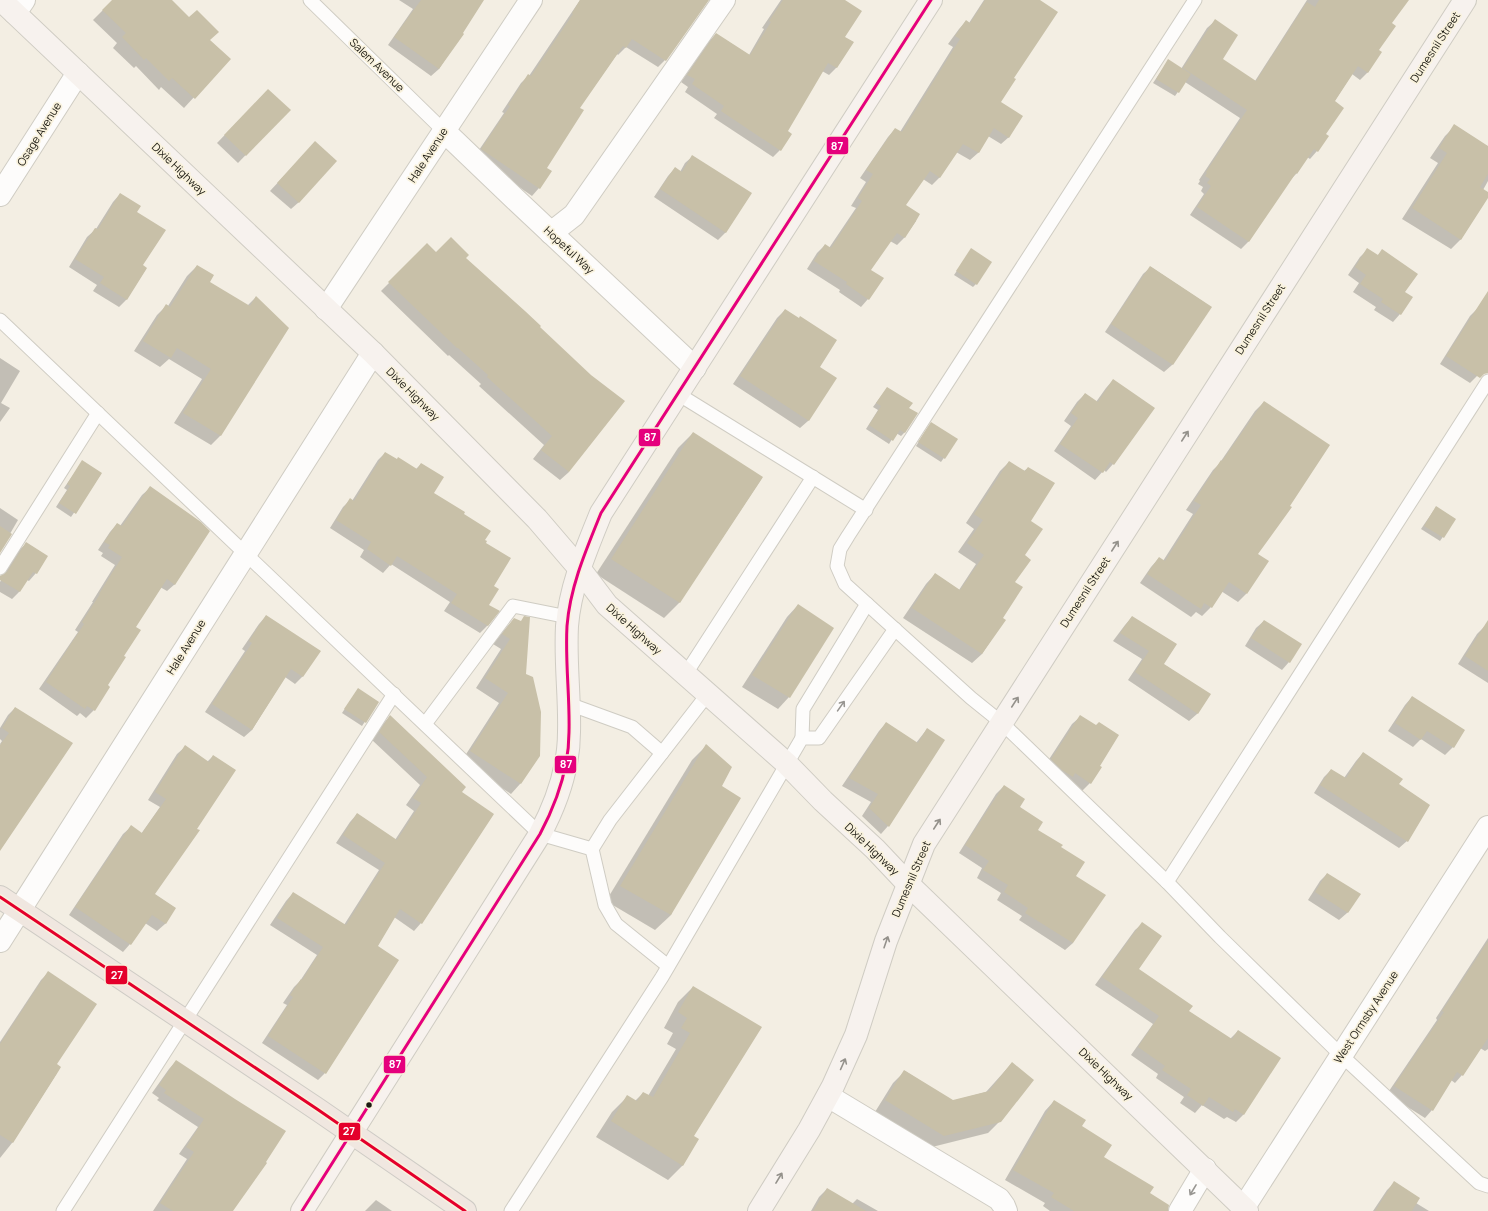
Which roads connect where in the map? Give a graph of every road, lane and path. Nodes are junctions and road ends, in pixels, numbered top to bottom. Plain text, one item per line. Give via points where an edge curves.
1 (310, 0) edge
2 (531, 0) edge
3 (724, 0) edge
4 (931, 0) edge
5 (1195, 0) edge
6 (1465, 0) edge
7 (14, 4) edge
8 (78, 73) junction
9 (444, 131) junction
10 (0, 195) edge
11 (551, 233) junction
12 (326, 309) junction
13 (0, 320) edge
14 (373, 353) junction
15 (695, 368) junction
16 (1488, 381) edge
17 (678, 394) junction
18 (98, 413) junction
19 (813, 477) junction
20 (866, 510) junction
21 (245, 554) junction
22 (0, 568) edge
23 (579, 568) junction
24 (867, 604) junction
25 (568, 617) junction
26 (895, 629) junction
27 (685, 675) junction
28 (394, 694) junction
29 (707, 694) junction
30 (569, 704) junction
31 (1002, 723) junction
32 (425, 724) junction
33 (802, 738) junction
34 (662, 753) junction
35 (786, 763) junction
36 (1488, 827) edge
37 (540, 834) junction
38 (592, 849) junction
39 (1167, 882) junction
40 (908, 884) junction
41 (0, 897) edge
42 (19, 910) junction
43 (0, 941) edge
44 (668, 966) junction
45 (185, 1021) junction
46 (1342, 1055) junction
47 (828, 1096) junction
48 (351, 1134) junction
49 (1205, 1170) junction
50 (1488, 1186) edge
51 (1246, 1209) edge
52 (63, 1211) edge
53 (302, 1211) edge
54 (466, 1211) edge
55 (511, 1211) edge
56 (759, 1211) edge
57 (1006, 1211) edge
58 (1180, 1211) edge

1 - 9 lane, Salem Avenue
2 - 9 street, Hale Avenue
3 - 11 street via 574,215
4 - 15 main road
5 - 20 lane
31 -> 6 main road, Dumesnil Street
7 - 8 main road, Dixie Highway
8 - 10 street, Osage Avenue
8 - 12 main road, Dixie Highway
9 - 11 street, Hopeful Way
9 - 12 street, Hale Avenue
11 - 15 street, Hopeful Way
12 - 14 main road, Dixie Highway
13 - 18 lane
14 - 21 street, Hale Avenue
14 - 23 main road, Dixie Highway via 537,519
15 - 17 main road
16 - 39 lane
17 - 19 lane
17 - 23 main road via 601,513
18 - 21 lane
18 - 22 lane
19 - 20 lane
19 - 27 lane
20 - 24 lane via 840,550 837,566 845,584
21 - 28 lane
21 - 42 street, Hale Avenue
23 - 25 main road
23 - 27 main road, Dixie Highway via 607,605
24 - 26 lane
24 - 33 lane via 803,709
25 - 30 main road
25 - 32 lane via 513,606
26 - 31 lane
33 -> 26 lane via 819,738
27 - 29 main road, Dixie Highway
28 - 32 lane
28 - 45 lane
29 - 34 lane
29 - 35 main road, Dixie Highway
30 - 34 lane via 632,727
30 - 37 main road via 569,734 564,774 552,811
31 - 39 lane
40 -> 31 main road, Dumesnil Street via 924,844
32 - 37 lane
33 - 35 lane
34 - 38 lane via 610,820
35 - 40 main road, Dixie Highway
35 - 44 lane
36 - 46 street, West Ormsby Avenue
37 - 38 lane
37 - 48 main road
38 - 44 lane via 605,905 616,924
39 - 46 lane
47 -> 40 main road, Dumesnil Street via 856,1035 886,941
40 - 49 main road, Dixie Highway
41 - 42 main road
42 - 43 street, Hale Avenue
42 - 45 main road
44 - 55 lane
45 - 48 main road
45 - 52 lane
46 - 50 lane via 1479,1183
46 - 51 street, West Ormsby Avenue
56 -> 47 main road, Dumesnil Street
47 - 57 street via 999,1199
48 - 53 main road
48 - 54 main road
49 - 51 main road, Dixie Highway
49 -> 58 street

